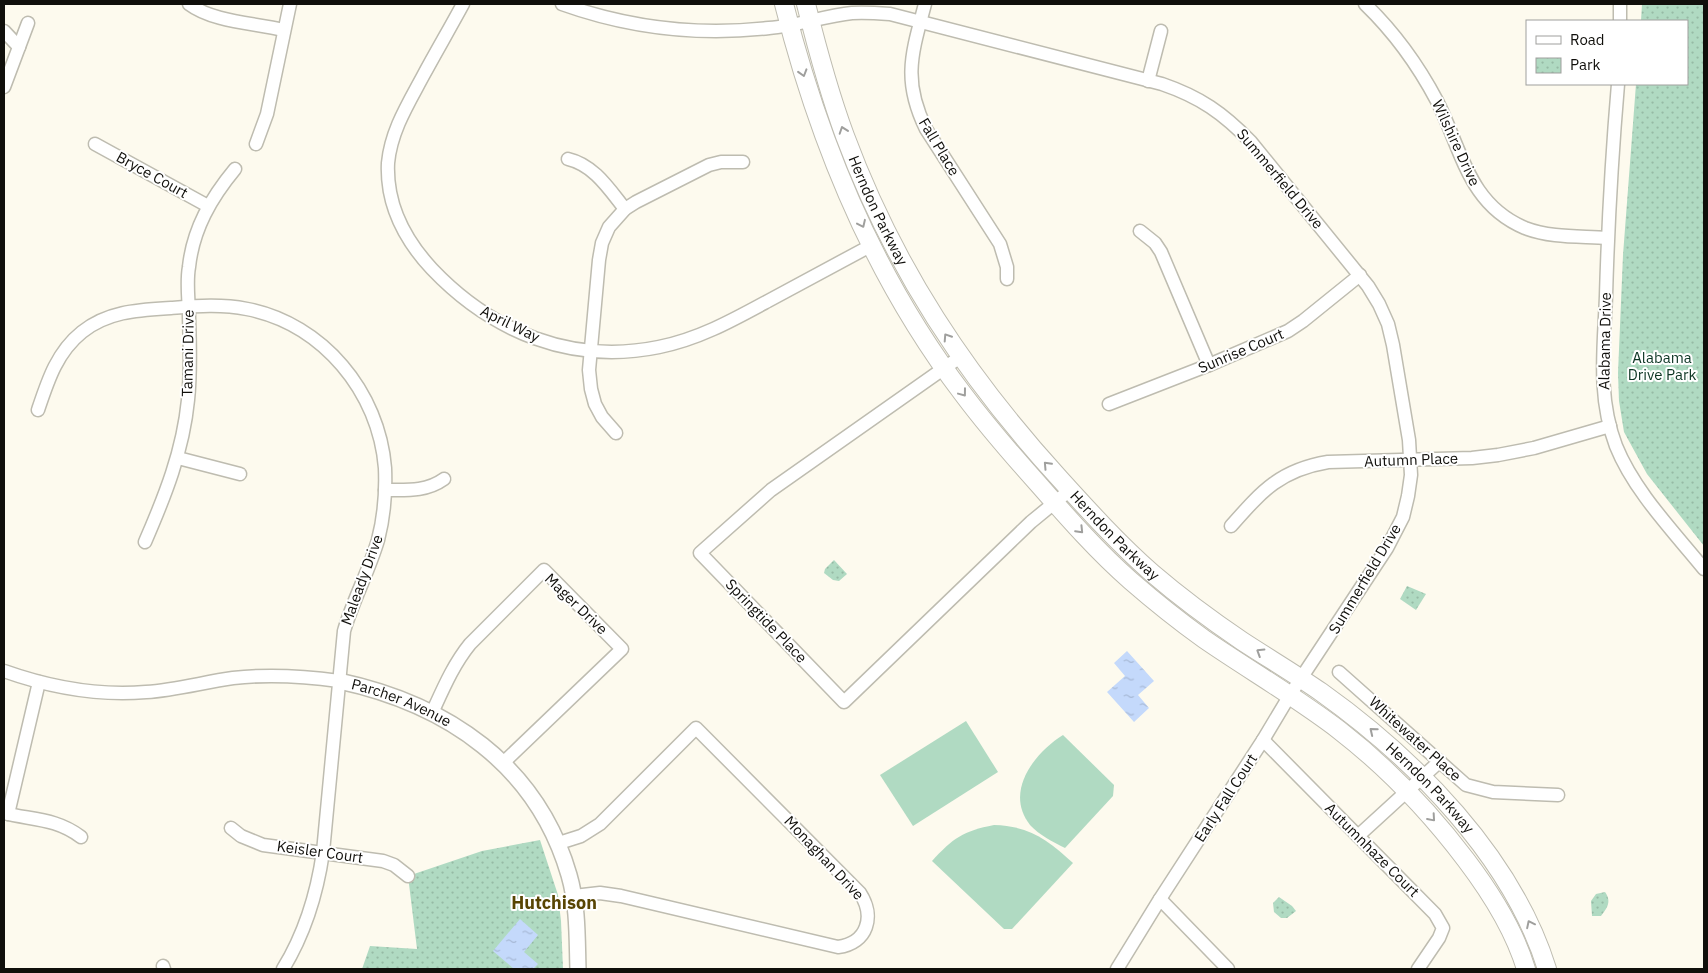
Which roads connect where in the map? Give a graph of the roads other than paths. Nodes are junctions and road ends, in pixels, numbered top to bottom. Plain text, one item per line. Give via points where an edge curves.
1 (189, 4) edge
2 (290, 4) edge
3 (463, 4) edge
4 (562, 4) edge
5 (784, 4) edge
6 (806, 4) edge
7 (925, 4) edge
8 (1365, 4) edge
9 (1620, 4) edge
10 (602, 10) edge
11 (1620, 20) edge
12 (810, 21) junction
13 (920, 22) junction
14 (28, 23) dead end
15 (790, 26) junction
16 (283, 30) junction
17 (1161, 30) dead end
18 (4, 31) edge
19 (19, 47) junction
20 (1148, 81) junction
21 (1618, 85) edge
22 (4, 88) edge
23 (96, 144) dead end
24 (256, 144) dead end
25 (568, 159) dead end
26 (743, 162) dead end
27 (235, 169) dead end
28 (208, 206) junction
29 (625, 209) junction
30 (1140, 231) dead end
31 (1607, 238) junction
32 (872, 245) junction
33 (1360, 276) junction
34 (1007, 279) dead end
35 (189, 306) junction
36 (590, 351) junction
37 (960, 357) junction
38 (1209, 365) junction
39 (945, 368) junction
40 (1109, 404) dead end
41 (38, 410) dead end
42 (1610, 426) junction
43 (616, 433) dead end
44 (178, 458) junction
45 (1411, 460) junction
46 (240, 474) dead end
47 (444, 479) dead end
48 (385, 490) junction
49 (1070, 490) junction
50 (1054, 502) junction
51 (1231, 526) dead end
52 (145, 542) dead end
53 (1704, 569) edge
54 (4, 671) edge
55 (1338, 672) dead end
56 (1301, 679) junction
57 (339, 681) junction
58 (39, 682) junction
59 (1290, 695) junction
60 (432, 713) junction
61 (1263, 740) junction
62 (1440, 761) junction
63 (503, 762) junction
64 (1422, 777) junction
65 (1408, 791) junction
66 (1558, 795) dead end
67 (6, 813) edge
68 (231, 828) dead end
69 (1358, 836) junction
70 (81, 837) dead end
71 (559, 843) junction
72 (323, 852) junction
73 (408, 876) dead end
74 (574, 896) junction
75 (1160, 899) junction
76 (283, 969) edge
77 (578, 969) edge
78 (1117, 969) edge
79 (1228, 969) edge
80 (1418, 969) edge
81 (1526, 969) edge
82 (1547, 969) edge

1 - 16 street via 219,18
2 - 16 street
3 - 36 street, April Way via 401,117 392,140 388,175 398,220 421,257 479,310 538,340
4 - 10 street, Summerfield Drive
5 - 15 main road, Herndon Parkway
6 - 12 main road, Herndon Parkway
7 - 13 street, Fall Place
8 - 31 street, Wilshire Drive via 1392,33 1425,80 1453,135 1467,172 1488,203 1506,218 1538,232
9 - 11 street
10 - 15 street, Summerfield Drive via 658,28 724,32
12 - 13 street, Summerfield Drive via 871,12
12 - 15 street, Summerfield Drive
37 -> 12 main road, Herndon Parkway via 896,252 865,186 832,98
13 - 20 street, Summerfield Drive
13 - 34 street, Fall Place via 911,76 917,111 1000,244
14 - 19 street
15 -> 32 main road, Herndon Parkway via 830,152
16 - 24 street via 267,114
17 - 20 street
18 - 19 street
19 - 22 street
20 - 33 street, Summerfield Drive via 1197,98 1233,123
21 - 31 street, Alabama Drive
23 - 28 street, Bryce Court
25 - 29 street via 595,172
26 - 29 street via 709,165
27 - 28 street, Tamani Drive
28 - 35 street, Tamani Drive via 192,248
29 - 36 street via 609,227 602,243
30 - 38 street via 1161,252
31 - 42 street, Alabama Drive via 1602,374
32 - 36 street, April Way via 697,337 639,350
32 - 39 main road, Herndon Parkway via 901,299
33 - 38 street, Sunrise Court via 1288,331
33 - 45 street, Summerfield Drive via 1388,324
35 - 41 street, Maleady Drive via 122,313 96,322 60,357
35 - 44 street, Tamani Drive via 189,385
35 - 48 street, Maleady Drive via 225,305 270,315 306,333 328,350 349,373 368,404 381,442
36 - 43 street via 595,404
37 - 39 street, Springtide Place
49 -> 37 main road, Herndon Parkway via 1012,424
38 - 40 street, Sunrise Court
39 -> 50 main road, Herndon Parkway via 1001,442
39 - 50 street, Springtide Place via 771,490 700,552 844,702
42 - 45 street, Autumn Place via 1498,455
42 - 53 street, Alabama Drive via 1617,447 1638,485
44 - 46 street
44 - 52 street, Tamani Drive
45 - 51 street, Autumn Place via 1311,465 1270,486
45 - 56 street, Summerfield Drive via 1408,496 1394,536
47 - 48 street via 418,490
48 - 57 street, Maleady Drive via 378,539 344,632
49 - 50 street, Springtide Place
56 -> 49 main road, Herndon Parkway via 1183,598 1126,549
50 -> 59 main road, Herndon Parkway via 1142,590 1202,637
54 - 58 street, Parcher Avenue
55 - 62 street, Whitewater Place
56 - 59 street, Summerfield Drive
64 -> 56 main road, Herndon Parkway via 1378,736
57 - 58 street, Parcher Avenue via 257,676 145,692 81,690
57 - 60 street, Parcher Avenue via 386,693
57 - 72 street, Maleady Drive
58 - 67 street
59 - 61 street, Early Fall Court
59 - 65 main road, Herndon Parkway via 1341,732
60 - 63 street, Parcher Avenue via 475,738
60 - 63 street, Mager Drive via 460,655 544,570 622,649
61 - 69 street, Autumnhaze Court
61 - 75 street, Early Fall Court
62 - 64 street
62 - 66 street, Whitewater Place via 1466,785 1493,792
63 - 71 street, Parcher Avenue via 539,806
64 - 65 street
82 -> 64 main road, Herndon Parkway via 1536,936 1510,887 1476,839
65 - 69 street
65 -> 81 main road, Herndon Parkway via 1438,823 1484,884 1508,925
67 - 70 street via 58,823
68 - 72 street, Keisler Court via 241,836 263,844
69 - 80 street, Autumnhaze Court via 1435,914 1443,928
71 - 74 street, Parcher Avenue
71 - 74 street, Monaghan Drive via 600,824 696,728 860,893 868,913 864,933 848,946 838,947 621,896 600,893
72 - 73 street, Keisler Court via 383,860
72 - 76 street, Maleady Drive via 311,906
74 - 77 street, Parcher Avenue
75 - 78 street, Early Fall Court
75 - 79 street

